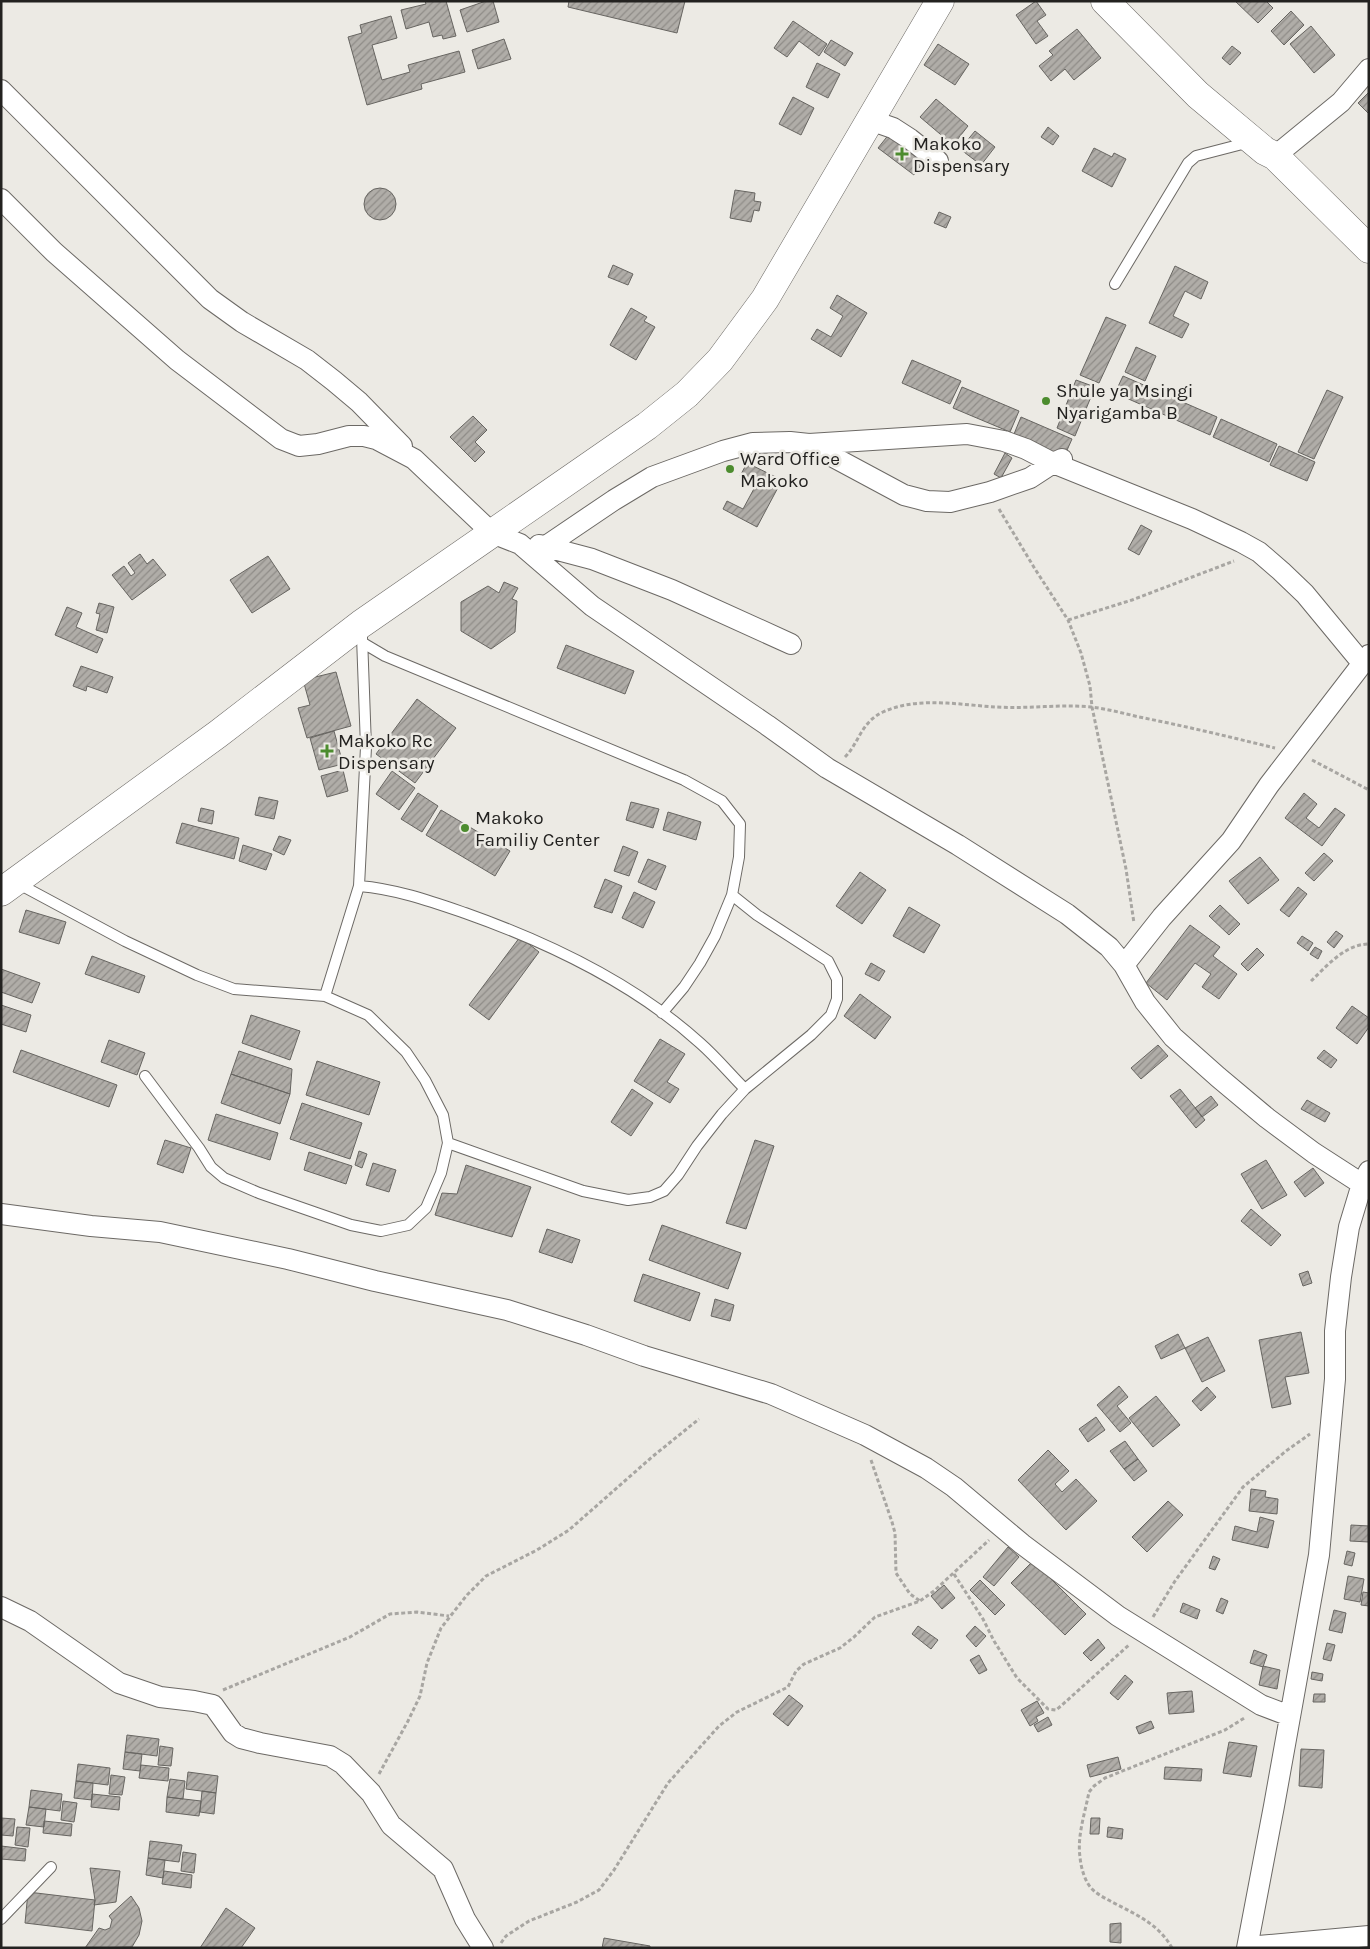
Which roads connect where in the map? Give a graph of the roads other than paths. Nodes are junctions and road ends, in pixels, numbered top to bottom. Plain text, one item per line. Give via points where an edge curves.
1 (940, 1) edge
2 (1105, 1) edge
3 (1369, 69) edge
4 (1, 90) edge
5 (870, 120) junction
6 (1253, 141) junction
7 (1275, 156) junction
8 (938, 161) dead end
9 (1, 199) edge
10 (1369, 248) edge
11 (1114, 284) dead end
12 (809, 444) junction
13 (414, 459) junction
14 (1062, 459) junction
15 (492, 533) junction
16 (520, 544) junction
17 (546, 546) junction
18 (362, 634) junction
19 (791, 644) dead end
20 (1365, 659) edge
21 (359, 886) junction
22 (9, 887) edge
23 (732, 895) junction
24 (1124, 965) junction
25 (325, 996) junction
26 (662, 1013) junction
27 (145, 1076) dead end
28 (745, 1089) junction
29 (448, 1144) junction
30 (1366, 1178) edge
31 (1, 1214) edge
32 (1, 1607) edge
33 (1290, 1716) junction
34 (51, 1867) dead end
35 (1, 1919) edge
36 (1369, 1936) edge
37 (484, 1948) edge
38 (1247, 1948) edge

1 - 5 street
2 - 6 street via 1198,94
3 - 7 street via 1341,102
4 - 13 street via 210,299 307,360 334,381 360,402
5 - 8 street via 893,128
5 - 15 street via 766,299 720,360 687,394 647,426
6 - 7 street
6 - 11 lane via 1196,156 1188,163
7 - 10 street
9 - 13 street via 54,252 176,360 281,439 299,446 364,436
12 - 14 street via 967,434 1004,441
12 - 14 street via 904,495 928,501 950,502 990,492 1030,478
12 - 17 street via 753,443 681,465 614,500
13 - 15 street
14 - 20 street via 1259,552 1305,594
15 - 16 street
15 - 18 street
16 - 17 street
16 - 24 street via 592,606 827,768 1067,914 1109,947
17 - 19 street via 592,558
18 - 21 lane via 366,747
18 - 22 street via 218,734
18 - 23 lane via 385,656 402,664 684,780 722,801 740,824 739,856
20 - 24 street via 1230,841
21 - 25 lane
21 - 26 lane via 415,896 503,926 578,961
22 - 25 lane via 197,975 234,989
23 - 26 lane via 700,963
23 - 28 lane via 828,962 837,979 837,998 831,1015
24 - 30 street via 1145,1002 1173,1037 1218,1078 1314,1153
25 - 29 lane via 368,1015 406,1052 443,1115
26 - 28 lane via 700,1043
27 - 29 lane via 210,1167 224,1178 259,1193 382,1232 408,1225 426,1208 441,1173
28 - 29 lane via 664,1191 650,1197 628,1200 583,1191
30 - 33 street via 1349,1227 1341,1277 1320,1555
31 - 33 street via 160,1232 507,1310 771,1394 865,1435 926,1468 1118,1616 1261,1705
32 - 37 street via 30,1622 119,1683 160,1697 213,1706 233,1733 241,1738 330,1756 343,1764 371,1794 391,1825 442,1870 464,1919
33 - 38 street
34 - 35 lane
36 - 38 street

